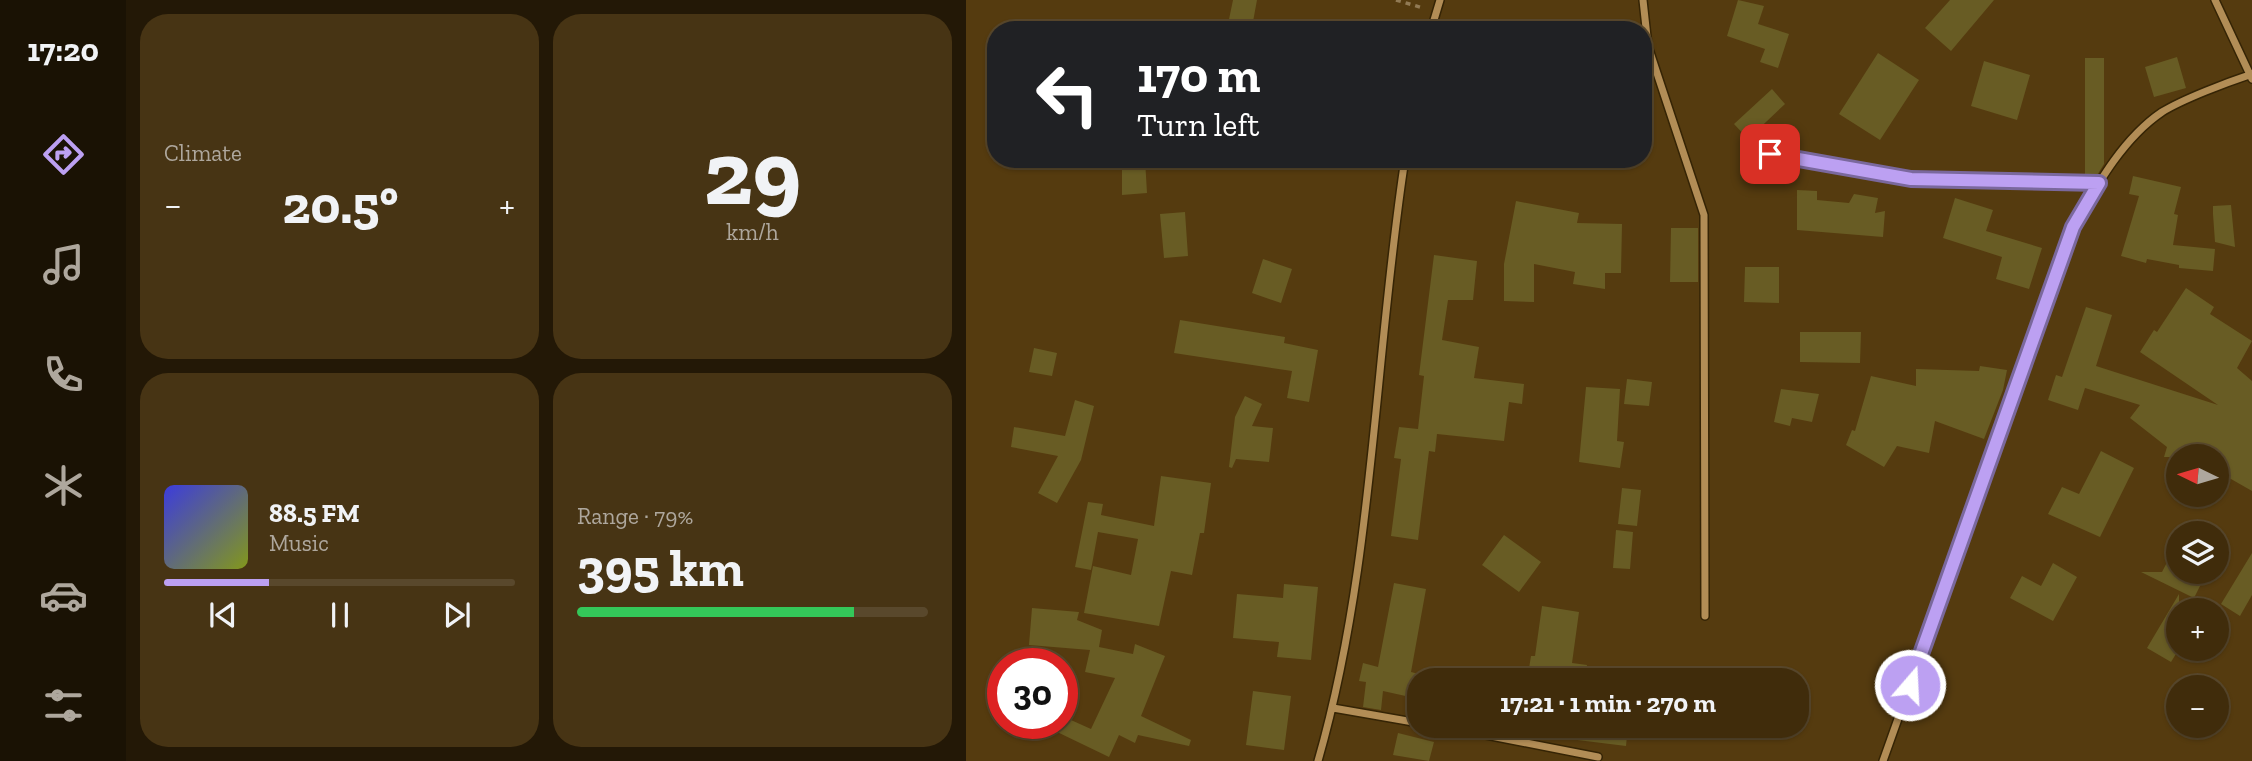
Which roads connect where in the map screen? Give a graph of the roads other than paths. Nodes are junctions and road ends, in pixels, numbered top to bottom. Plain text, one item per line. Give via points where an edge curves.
1 (1440, 0) edge
2 (1643, 0) edge
3 (2215, 0) edge
4 (1433, 21) edge
5 (1645, 21) edge
6 (1652, 58) edge
7 (2251, 76) edge
8 (1770, 154) dead end
9 (1404, 168) edge
10 (2099, 183) junction
11 (1705, 616) dead end
12 (1333, 708) junction
13 (1407, 721) edge
14 (1501, 738) edge
15 (1598, 757) dead end
16 (1318, 761) edge
17 (1883, 761) edge

1 - 4 street
2 - 5 street
3 - 7 street
6 - 11 street via 1704,215
7 - 10 street via 2162,113 2126,147
8 - 10 street via 1911,179
9 - 12 street via 1364,527
10 - 17 street via 2073,227
12 - 13 street
12 - 16 street
14 - 15 street

